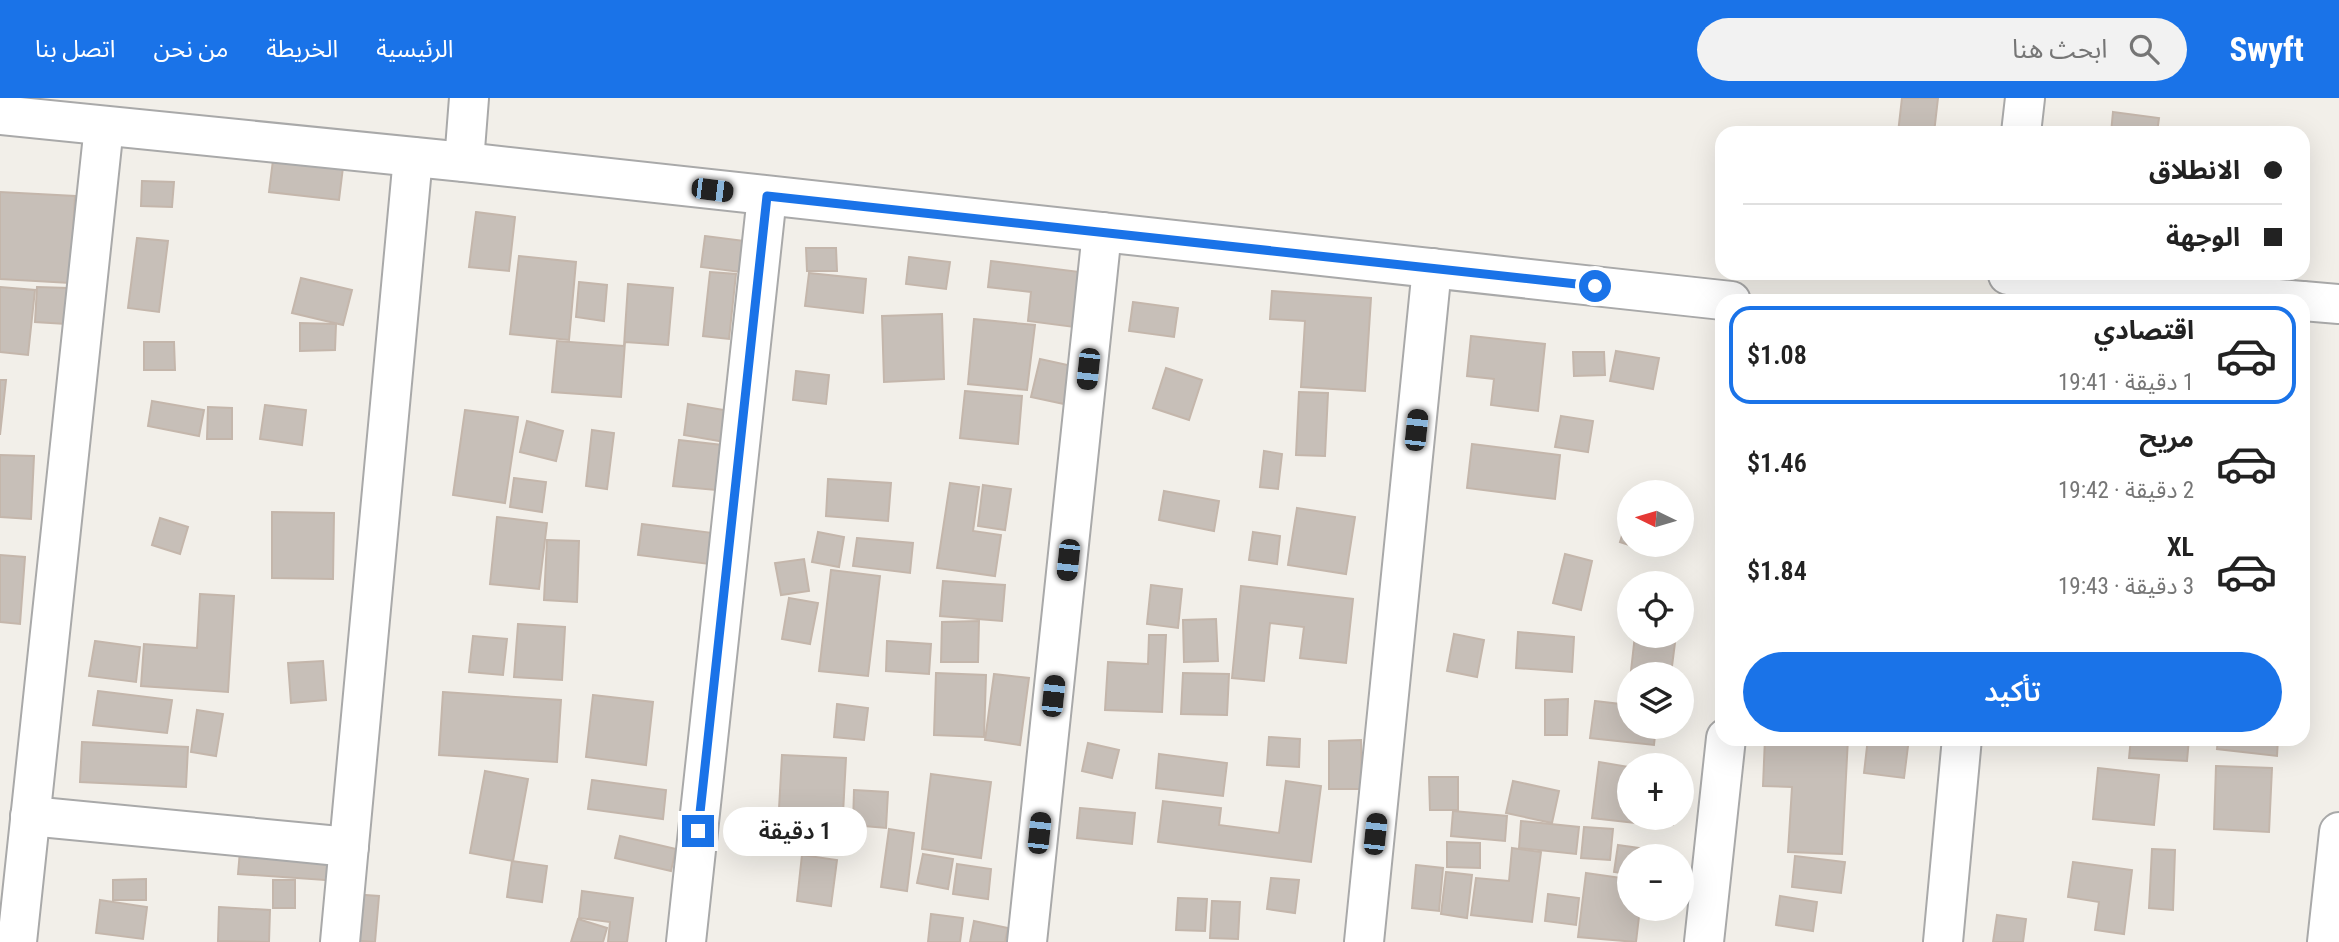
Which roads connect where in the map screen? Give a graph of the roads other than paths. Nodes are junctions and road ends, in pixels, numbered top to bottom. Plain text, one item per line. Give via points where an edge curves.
1 (469, 98) edge
2 (2025, 98) edge
3 (21, 110) edge
4 (103, 126) junction
5 (2022, 126) edge
6 (414, 157) junction
7 (464, 162) junction
8 (767, 196) junction
9 (1102, 232) junction
10 (1432, 268) junction
11 (2007, 283) edge
12 (2188, 294) edge
13 (1715, 299) edge
14 (2310, 302) edge
15 (2339, 304) edge
16 (1725, 746) edge
17 (1961, 746) edge
18 (30, 816) junction
19 (2339, 832) edge
20 (349, 847) junction
21 (2336, 889) edge
22 (17, 942) edge
23 (340, 942) edge
24 (686, 942) edge
25 (1027, 942) edge
26 (1364, 942) edge
27 (1704, 942) edge
28 (1943, 942) edge
29 (2327, 942) edge

1 - 7 street
2 - 5 street
3 - 4 street
4 - 6 street
4 - 18 street
6 - 7 street
6 - 20 street
7 - 8 street
8 - 9 street
8 - 24 street
9 - 10 street
9 - 25 street
10 - 13 street
10 - 26 street
11 - 12 street
14 - 15 street
16 - 27 street
17 - 28 street
18 - 20 street
18 - 22 street
19 - 21 street
20 - 23 street
21 - 29 street

